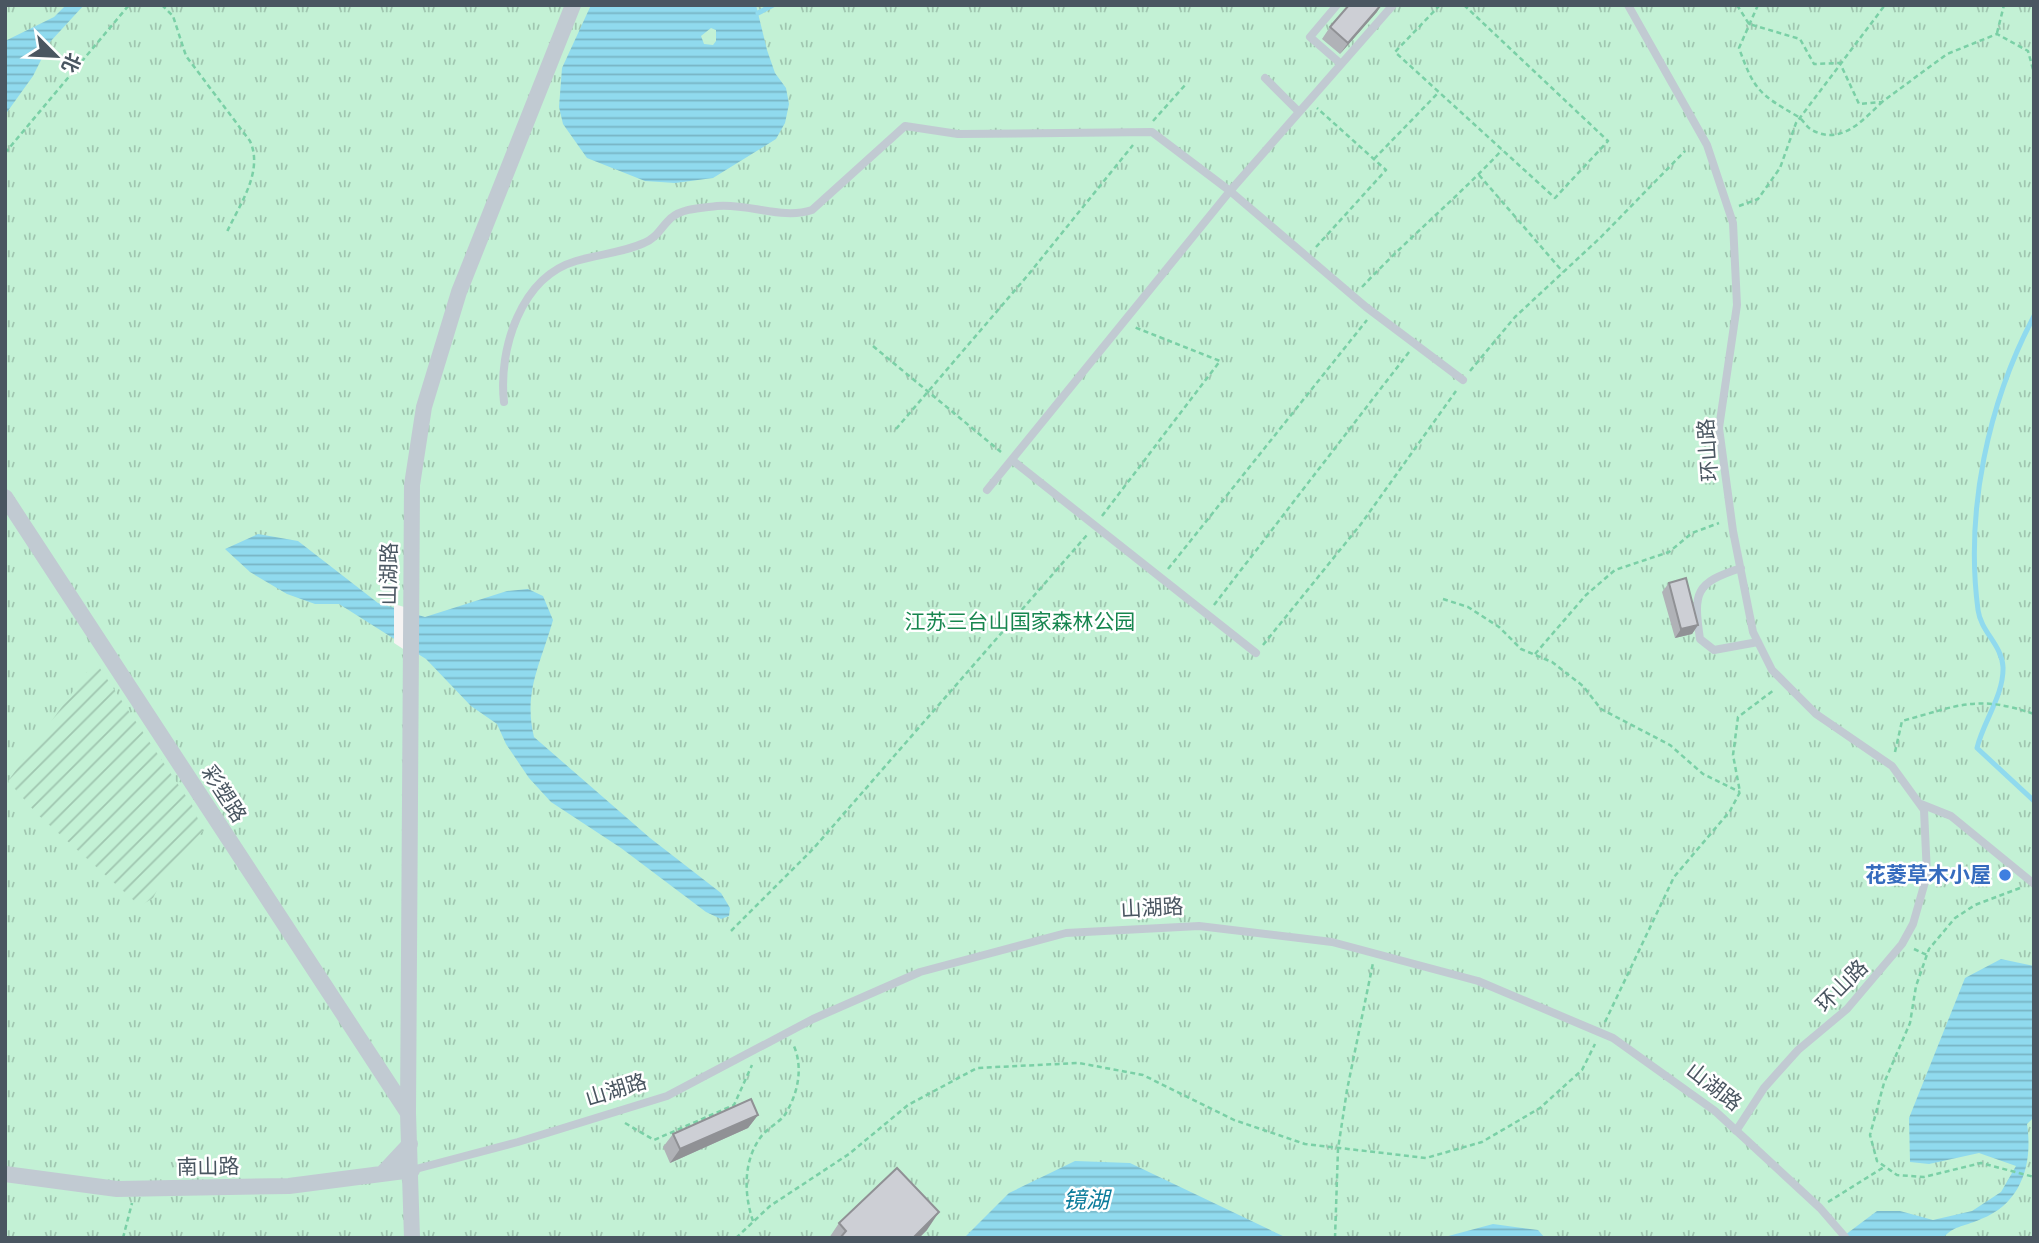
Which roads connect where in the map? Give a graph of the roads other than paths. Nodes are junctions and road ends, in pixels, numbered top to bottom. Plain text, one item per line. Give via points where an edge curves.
1 (573, 5) edge
2 (1337, 5) edge
3 (1393, 5) edge
4 (1628, 5) edge
5 (1341, 64) junction
6 (1265, 78) dead end
7 (1299, 112) junction
8 (1230, 191) junction
9 (1463, 380) road end
10 (504, 402) dead end
11 (1012, 460) junction
12 (987, 490) dead end
13 (5, 497) edge
14 (1741, 568) junction
15 (1758, 642) junction
16 (1256, 653) road end
17 (1919, 803) junction
18 (2033, 884) edge
19 (408, 1114) junction
20 (1737, 1130) junction
21 (410, 1144) junction
22 (411, 1170) junction
23 (5, 1174) edge
24 (382, 1174) junction
25 (412, 1238) edge
26 (1846, 1238) edge

1 - 19 street, 山湖路 via 459,292 424,407 412,485
2 - 5 lane via 1310,37
3 - 5 lane
4 - 14 lane, 环山路 via 1707,145 1733,223 1737,305 1720,428
5 - 7 lane
6 - 7 lane
7 - 8 lane
8 - 9 lane via 1353,296
8 - 10 lane via 1152,132 958,134 905,126 812,210 793,214 741,204 678,214 653,239 547,274 521,312 504,356
8 - 11 lane
11 - 12 lane
11 - 16 lane
13 - 19 street, 彩塑路
14 - 15 lane, 环山路
14 - 15 lane via 1710,578 1699,593 1700,639 1714,650
15 - 17 lane, 环山路 via 1772,670 1816,714 1892,766
17 - 18 lane via 1951,816
17 - 20 lane, 环山路 via 1924,810 1927,875 1913,924 1902,944 1847,1009 1798,1050 1764,1087
19 - 21 street, 山湖路
20 - 22 lane, 山湖路 via 1613,1038 1478,981 1332,942 1199,926 1066,933 920,972 788,1032 667,1096
20 - 26 lane, 山湖路
21 - 22 street, 山湖路
21 - 24 street
22 - 24 street, 南山路
22 - 25 street, 山湖路
23 - 24 street, 南山路 via 133,1189 289,1186

